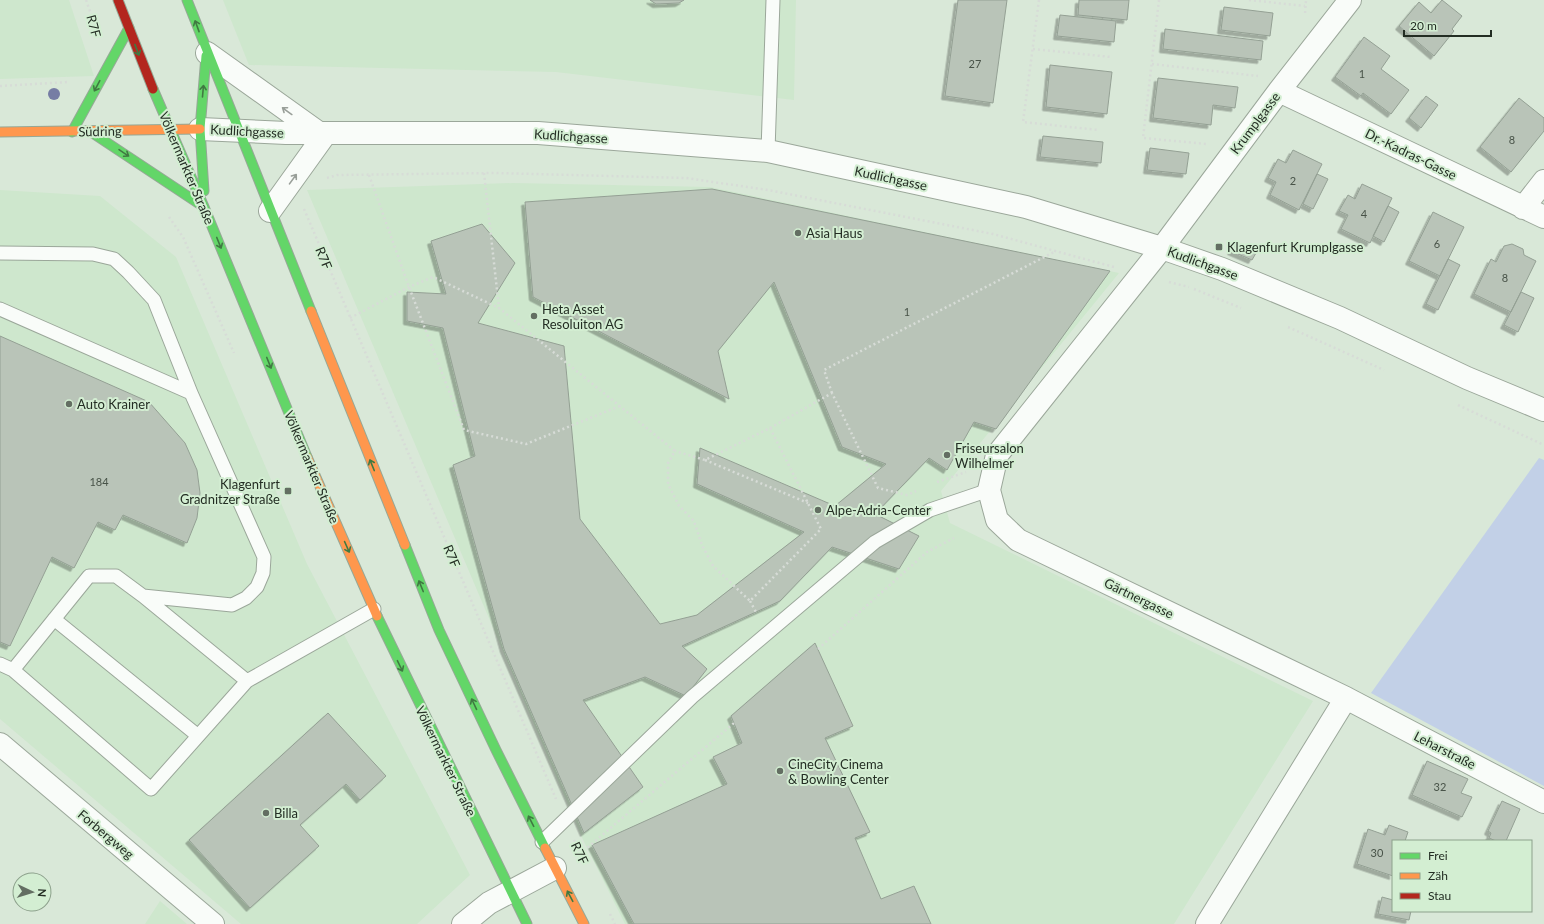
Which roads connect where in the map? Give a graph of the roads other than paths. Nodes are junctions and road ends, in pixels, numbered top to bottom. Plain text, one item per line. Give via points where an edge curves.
1 (118, 0) edge
2 (187, 0) edge
3 (773, 0) edge
4 (1350, 0) edge
5 (129, 28) junction
6 (207, 53) junction
7 (1284, 85) junction
8 (200, 129) junction
9 (0, 132) edge
10 (72, 132) junction
11 (92, 132) junction
12 (322, 133) junction
13 (768, 151) junction
14 (1544, 181) edge
15 (204, 207) junction
16 (1523, 208) junction
17 (270, 211) junction
18 (1544, 217) edge
19 (1162, 248) junction
20 (0, 253) edge
21 (0, 309) edge
22 (190, 393) junction
23 (1544, 410) edge
24 (991, 483) junction
25 (144, 596) junction
26 (374, 609) junction
27 (54, 619) junction
28 (0, 664) edge
29 (13, 670) junction
30 (247, 681) junction
31 (1346, 698) junction
32 (198, 736) junction
33 (0, 744) edge
34 (1544, 802) edge
35 (542, 842) junction
36 (555, 868) junction
37 (510, 891) junction
38 (213, 924) edge
39 (463, 924) edge
40 (527, 924) edge
41 (584, 924) edge
42 (1207, 924) edge

1 - 5 main road, Völkermarkter Straße
6 -> 2 main road
3 - 13 lane
4 - 7 street, Krumplgasse
5 -> 10 main road
5 -> 15 main road, Völkermarkter Straße
8 -> 6 main road
12 -> 6 street
6 - 17 main road
7 - 16 street, Dr.-Kadras-Gasse
7 - 19 street, Krumplgasse
8 - 11 main road, Südring
8 - 12 street, Kudlichgasse
8 - 15 main road
9 - 10 main road, Südring
10 - 11 main road, Südring
11 -> 15 main road
12 - 13 street, Kudlichgasse via 538,133
17 -> 12 street
13 - 19 street, Kudlichgasse via 1026,207
14 - 16 street
15 -> 26 main road, Völkermarkter Straße via 309,461
16 - 18 street, Dr.-Kadras-Gasse
35 -> 17 main road via 438,630
19 - 23 street, Kudlichgasse via 1222,269 1340,318 1467,378
19 - 24 street, Gärtnergasse via 997,455
20 - 22 lane via 93,254 114,259 154,300
21 - 22 lane
22 - 25 lane via 264,557 263,573 257,587 246,598 232,606
24 - 31 street, Gärtnergasse via 997,520 1018,540
24 - 35 lane via 930,510 875,542 692,696
25 - 27 lane via 116,576 89,576
25 - 30 lane
26 - 30 lane
26 -> 37 main road, Völkermarkter Straße
27 - 29 lane
27 - 32 lane
28 - 29 lane
29 - 32 lane via 151,789
30 - 32 lane
31 - 34 street, Leharstraße
31 - 42 street
33 - 38 street, Forbergweg
35 - 36 main road
36 - 37 street
41 -> 36 main road
37 - 39 street via 490,902
37 - 40 main road, Völkermarkter Straße

